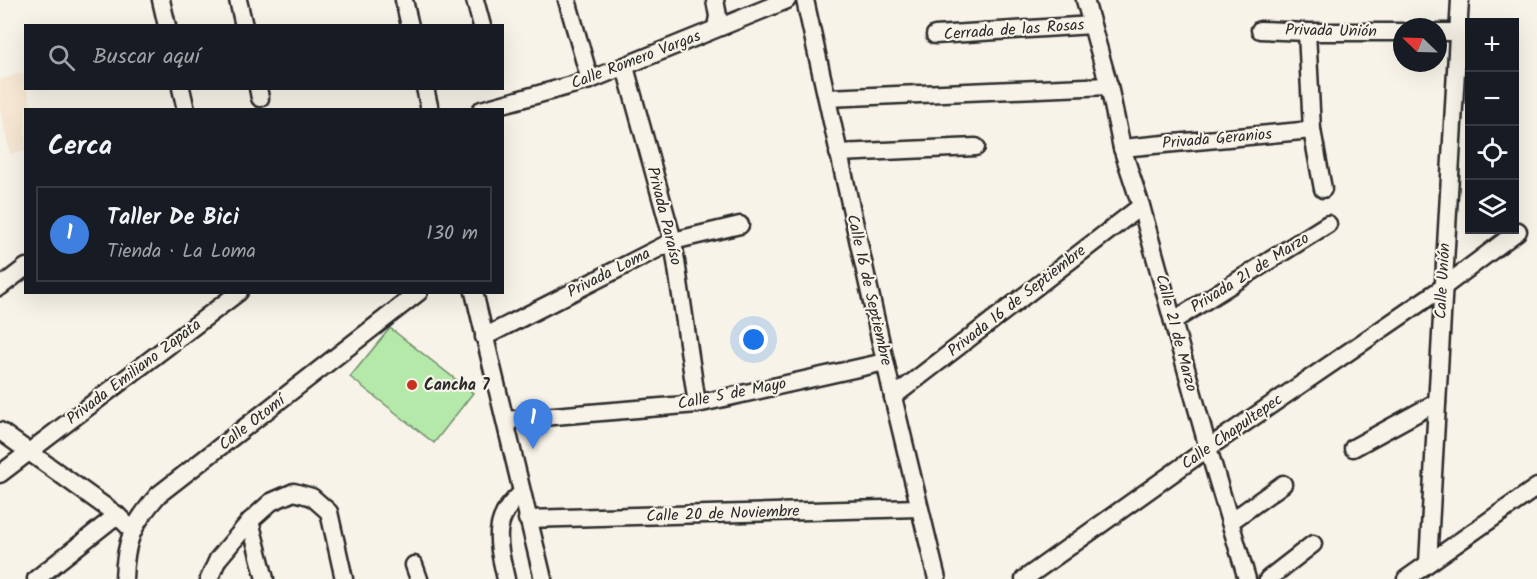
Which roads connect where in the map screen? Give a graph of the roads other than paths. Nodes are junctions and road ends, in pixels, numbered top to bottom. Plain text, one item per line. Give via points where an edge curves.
1 (161, 0) edge
2 (238, 0) edge
3 (404, 0) edge
4 (476, 0) edge
5 (567, 0) edge
6 (715, 0) edge
7 (787, 0) edge
8 (805, 0) edge
9 (1085, 0) edge
10 (1460, 0) edge
11 (167, 24) edge
12 (244, 24) edge
13 (410, 24) edge
14 (482, 24) edge
15 (1092, 25) junction
16 (717, 28) junction
17 (1260, 30) dead end
18 (1307, 32) junction
19 (1393, 32) edge
20 (1447, 32) edge
21 (1457, 32) junction
22 (935, 35) dead end
23 (625, 67) junction
24 (590, 80) junction
25 (1109, 86) junction
26 (181, 90) edge
27 (425, 90) edge
28 (827, 98) junction
29 (186, 108) edge
30 (430, 108) edge
31 (488, 108) edge
32 (1312, 130) junction
33 (976, 147) dead end
34 (1122, 148) junction
35 (838, 153) junction
36 (1323, 189) dead end
37 (1142, 206) junction
38 (1328, 224) dead end
39 (740, 225) dead end
40 (1514, 234) edge
41 (673, 241) junction
42 (24, 269) edge
43 (0, 287) edge
44 (1442, 288) junction
45 (236, 294) edge
46 (416, 294) edge
47 (474, 294) edge
48 (1173, 321) junction
49 (484, 337) junction
50 (885, 362) junction
51 (893, 397) junction
52 (1437, 402) junction
53 (697, 404) junction
54 (506, 420) junction
55 (0, 431) edge
56 (1208, 448) junction
57 (1353, 448) dead end
58 (28, 451) junction
59 (0, 474) edge
60 (1283, 484) dead end
61 (1537, 487) edge
62 (522, 493) junction
63 (919, 508) junction
64 (117, 514) junction
65 (527, 519) junction
66 (250, 521) junction
67 (1230, 522) junction
68 (132, 530) junction
69 (1313, 544) dead end
70 (1428, 563) junction
71 (36, 579) edge
72 (124, 579) edge
73 (209, 579) edge
74 (265, 579) edge
75 (344, 579) edge
76 (506, 579) edge
77 (543, 579) edge
78 (937, 579) edge
79 (1024, 579) edge
80 (1246, 579) edge
81 (1268, 579) edge
82 (1406, 579) edge

1 - 11 street
2 - 12 street
3 - 13 street
4 - 14 street
5 - 24 street
6 - 16 street
7 - 16 street, Calle Romero Vargas
8 - 28 street, Calle 16 de Septiembre
9 - 15 street, Calle 21 de Marzo
10 - 21 street, Calle Unión
15 - 22 street, Cerrada de las Rosas
15 - 25 street, Calle 21 de Marzo
16 - 23 street, Calle Romero Vargas
17 - 18 street, Privada Unión
18 - 19 street, Privada Unión
18 - 32 street
20 - 21 street
21 - 44 street, Calle Unión
23 - 24 street, Calle Romero Vargas
23 - 41 street, Privada Paraíso
24 - 31 street, Calle Romero Vargas
25 - 28 street
25 - 34 street, Calle 21 de Marzo
26 - 29 street
27 - 30 street
28 - 35 street, Calle 16 de Septiembre
32 - 34 street, Privada Geranios
32 - 36 street
33 - 35 street
34 - 37 street, Calle 21 de Marzo
35 - 50 street, Calle 16 de Septiembre
37 - 48 street, Calle 21 de Marzo
37 - 51 street, Privada 16 de Septiembre
38 - 48 street, Privada 21 de Marzo
39 - 41 street, Privada Loma
40 - 44 street, Calle Chapultepec
41 - 49 street, Privada Loma
41 - 53 street, Privada Paraíso
42 - 43 street
44 - 52 street, Calle Unión
44 - 56 street, Calle Chapultepec
45 - 58 street, Privada Emiliano Zapata
46 - 68 street, Calle Otomí via 158,495
47 - 49 street
48 - 56 street, Calle 21 de Marzo
49 - 54 street
50 - 51 street, Calle 16 de Septiembre
50 - 53 street, Calle 5 de Mayo
51 - 63 street, Calle 16 de Septiembre
52 - 57 street
52 - 70 street, Calle Unión
53 - 54 street, Calle 5 de Mayo
54 - 62 street
55 - 58 street
56 - 67 street, Calle 21 de Marzo
56 - 79 street, Calle Chapultepec
58 - 59 street, Privada Emiliano Zapata
58 - 64 street
60 - 67 street
61 - 70 street
62 - 65 street
62 - 76 street via 502,513 498,545
63 - 65 street, Calle 20 de Noviembre
63 - 78 street, Calle 16 de Septiembre
64 - 68 street
64 - 71 street
65 - 77 street
66 - 73 street via 218,560
66 - 74 street
66 - 75 street via 271,502 294,492 312,497 329,512
67 - 80 street, Calle 21 de Marzo
68 - 72 street, Calle Otomí
69 - 81 street
70 - 82 street

